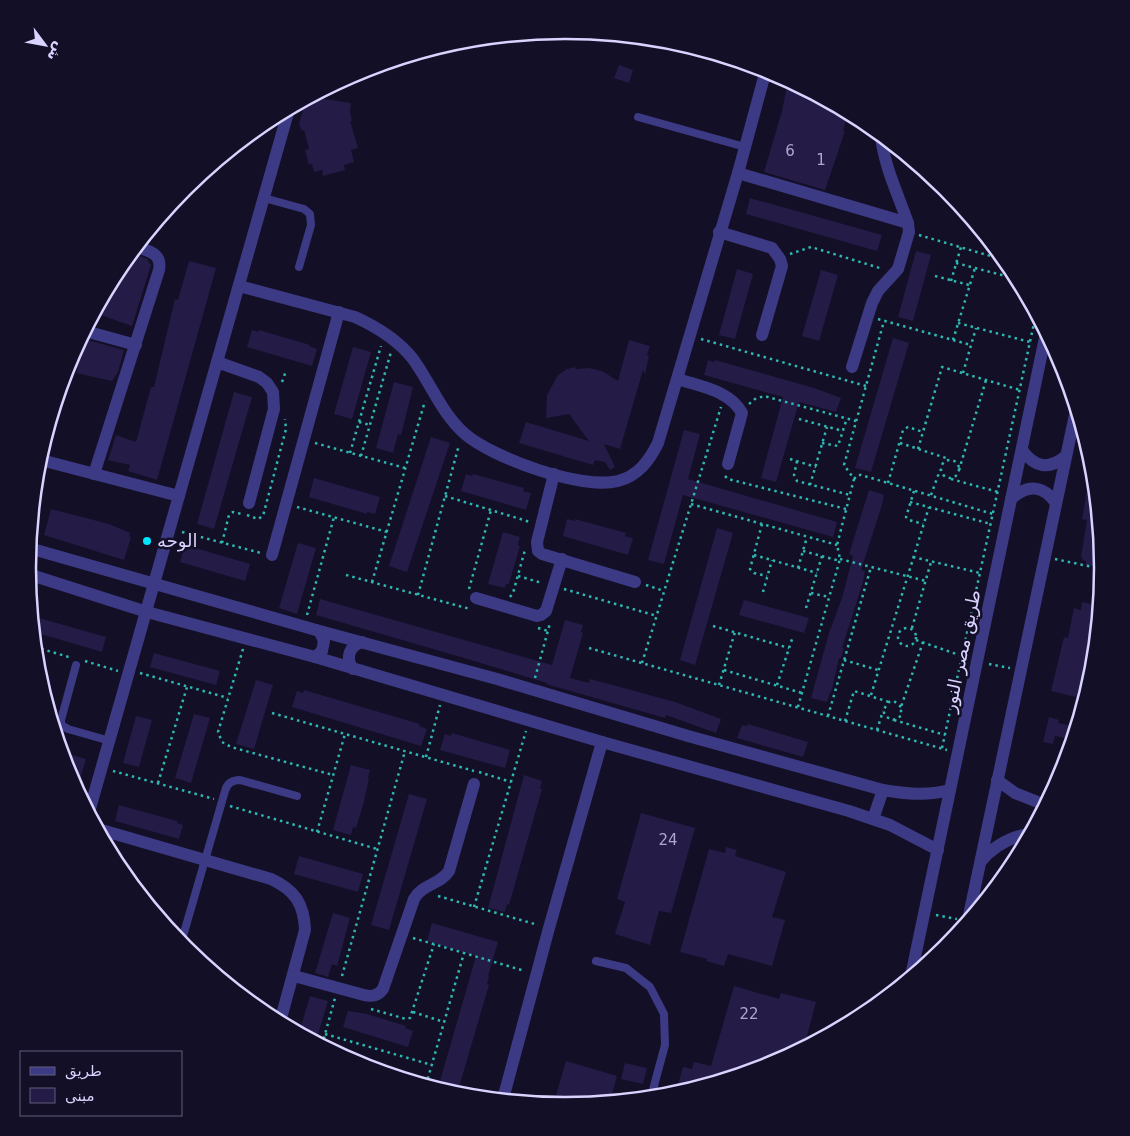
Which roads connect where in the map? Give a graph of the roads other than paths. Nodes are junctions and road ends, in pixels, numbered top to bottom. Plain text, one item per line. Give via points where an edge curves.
1 (764, 78) edge
2 (638, 117) dead end
3 (286, 119) edge
4 (882, 146) edge
5 (745, 147) junction
6 (738, 173) junction
7 (264, 198) junction
8 (909, 228) junction
9 (720, 232) junction
10 (144, 249) edge
11 (299, 267) dead end
12 (239, 286) junction
13 (339, 312) junction
14 (92, 333) edge
15 (762, 335) dead end
16 (1044, 344) edge
17 (136, 345) junction
18 (217, 362) junction
19 (852, 366) dead end
20 (678, 379) junction
21 (1073, 422) edge
22 (1022, 450) junction
23 (1066, 456) junction
24 (47, 462) edge
25 (728, 464) road end
26 (94, 474) junction
27 (554, 474) junction
28 (179, 496) junction
29 (1012, 499) junction
30 (249, 503) dead end
31 (1056, 503) junction
32 (37, 550) edge
33 (272, 556) road end
34 (562, 559) junction
35 (36, 577) edge
36 (635, 582) road end
37 (154, 584) junction
38 (470, 602) road end
39 (146, 612) junction
40 (310, 628) junction
41 (362, 642) junction
42 (315, 657) junction
43 (76, 665) dead end
44 (353, 669) junction
45 (110, 741) junction
46 (602, 742) junction
47 (997, 780) junction
48 (474, 784) dead end
49 (883, 790) junction
50 (950, 790) junction
51 (297, 796) dead end
52 (1039, 802) edge
53 (92, 803) edge
54 (874, 819) junction
55 (107, 831) edge
56 (1021, 836) edge
57 (938, 850) junction
58 (205, 859) junction
59 (981, 861) junction
60 (966, 914) edge
61 (183, 933) edge
62 (596, 961) dead end
63 (913, 967) edge
64 (294, 976) junction
65 (282, 1015) edge
66 (653, 1089) edge
67 (505, 1093) edge

1 - 5 street
2 - 5 lane
3 - 7 street
4 - 8 street
5 - 6 street
6 - 8 street
6 - 9 street
7 - 11 lane via 304,209 312,217
7 - 12 street
8 - 19 street via 896,272 878,291 867,316
9 - 15 street via 772,248 780,259 782,266
9 - 20 street
10 - 17 street via 154,253 160,266
12 - 13 street
12 - 18 street
13 - 27 street via 356,317 389,336 412,358 448,415 474,442 522,464
13 - 33 street
14 - 17 street
16 - 22 street, طريق مصر النور
17 - 26 street
18 - 28 street
18 - 30 street via 259,377 267,383 275,400
20 - 25 street via 724,394 742,413
20 - 27 street via 658,443 643,467 624,478 604,483
21 - 23 street
22 - 23 street via 1028,459 1038,464 1053,464
22 - 29 street, طريق مصر النور
23 - 31 street
24 - 26 street
26 - 28 street
27 - 34 street via 536,545 540,552
28 - 37 street
29 - 31 street via 1029,488 1040,489
29 - 50 street, طريق مصر النور
31 - 47 street
32 - 37 street
34 - 36 street
34 - 38 street via 546,611 541,616
35 - 39 street
37 - 39 street
37 - 40 street
39 - 42 street
39 - 45 street
40 - 41 street
40 - 42 street via 323,636 324,641 322,651
41 - 44 street via 353,646 348,655
41 - 49 street
42 - 44 street
43 - 45 lane via 61,725
44 - 46 street
45 - 53 street
46 - 54 street
46 - 67 street
47 - 52 street
47 - 59 street
48 - 64 street via 449,871 440,881 420,891 412,903 380,992 369,996
49 - 50 street via 923,795
49 - 54 street
50 - 57 street, طريق مصر النور
51 - 58 lane via 236,780 228,784
54 - 57 street
55 - 58 street
56 - 59 street via 1008,839
57 - 63 street, طريق مصر النور
58 - 61 lane
58 - 64 street via 271,879 293,893 300,904 305,930
59 - 60 street
62 - 66 lane via 626,968 650,987 664,1014 665,1045
64 - 65 street

